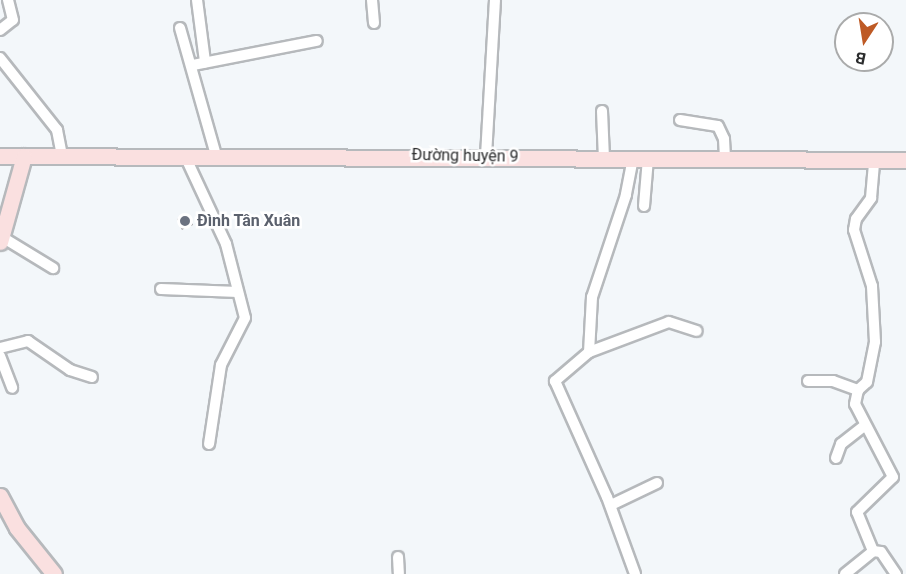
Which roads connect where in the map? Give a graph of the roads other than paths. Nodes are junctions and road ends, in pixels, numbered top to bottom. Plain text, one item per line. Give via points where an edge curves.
1 (8, 0) edge
2 (197, 0) edge
3 (372, 0) edge
4 (495, 0) edge
5 (374, 23) dead end
6 (180, 28) dead end
7 (0, 30) edge
8 (317, 41) dead end
9 (0, 58) edge
10 (205, 62) junction
11 (193, 65) junction
12 (602, 111) dead end
13 (680, 120) dead end
14 (62, 155) junction
15 (216, 155) junction
16 (0, 156) edge
17 (24, 156) junction
18 (185, 156) junction
19 (486, 156) junction
20 (604, 158) junction
21 (640, 158) junction
22 (725, 159) junction
23 (874, 160) junction
24 (906, 160) edge
25 (644, 206) dead end
26 (1, 240) edge
27 (53, 268) dead end
28 (161, 289) dead end
29 (238, 292) junction
30 (697, 331) dead end
31 (0, 348) edge
32 (589, 352) junction
33 (0, 356) edge
34 (92, 376) dead end
35 (808, 381) dead end
36 (12, 388) dead end
37 (858, 390) junction
38 (863, 427) junction
39 (209, 444) dead end
40 (836, 458) dead end
41 (657, 483) dead end
42 (0, 496) edge
43 (610, 506) junction
44 (873, 551) junction
45 (398, 557) dead end
46 (54, 574) edge
47 (399, 574) edge
48 (635, 574) edge
49 (845, 574) edge
50 (896, 574) edge

1 - 7 street via 13,20
2 - 10 street
3 - 5 street
4 - 19 street
6 - 11 street
8 - 10 street
9 - 14 street via 57,129
10 - 11 street
11 - 15 street
12 - 20 street
13 - 22 street via 718,126 724,139
14 - 17 street, Đường huyện 9
14 - 18 street, Đường huyện 9
15 - 18 street, Đường huyện 9
15 - 19 street, Đường huyện 9
16 - 17 street, Đường huyện 9
17 - 26 street
18 - 29 street via 226,244
19 - 20 street, Đường huyện 9
20 - 21 street, Đường huyện 9
21 - 22 street, Đường huyện 9
21 - 25 street
21 - 32 street via 592,297
22 - 23 street, Đường huyện 9
23 - 24 street, Đường huyện 9
23 - 37 street via 871,198 856,219 854,230 872,286 875,342 867,382
26 - 27 street
28 - 29 street
29 - 39 street via 245,322 221,364
30 - 32 street via 669,322
31 - 34 street via 28,341 69,370
32 - 43 street via 557,378 555,388
33 - 36 street
35 - 37 street via 833,381
37 - 38 street via 855,404
38 - 40 street via 841,444
38 - 44 street via 893,477 857,512
41 - 43 street
42 - 46 street via 17,528
43 - 48 street
44 - 49 street
44 - 50 street via 881,552
45 - 47 street

